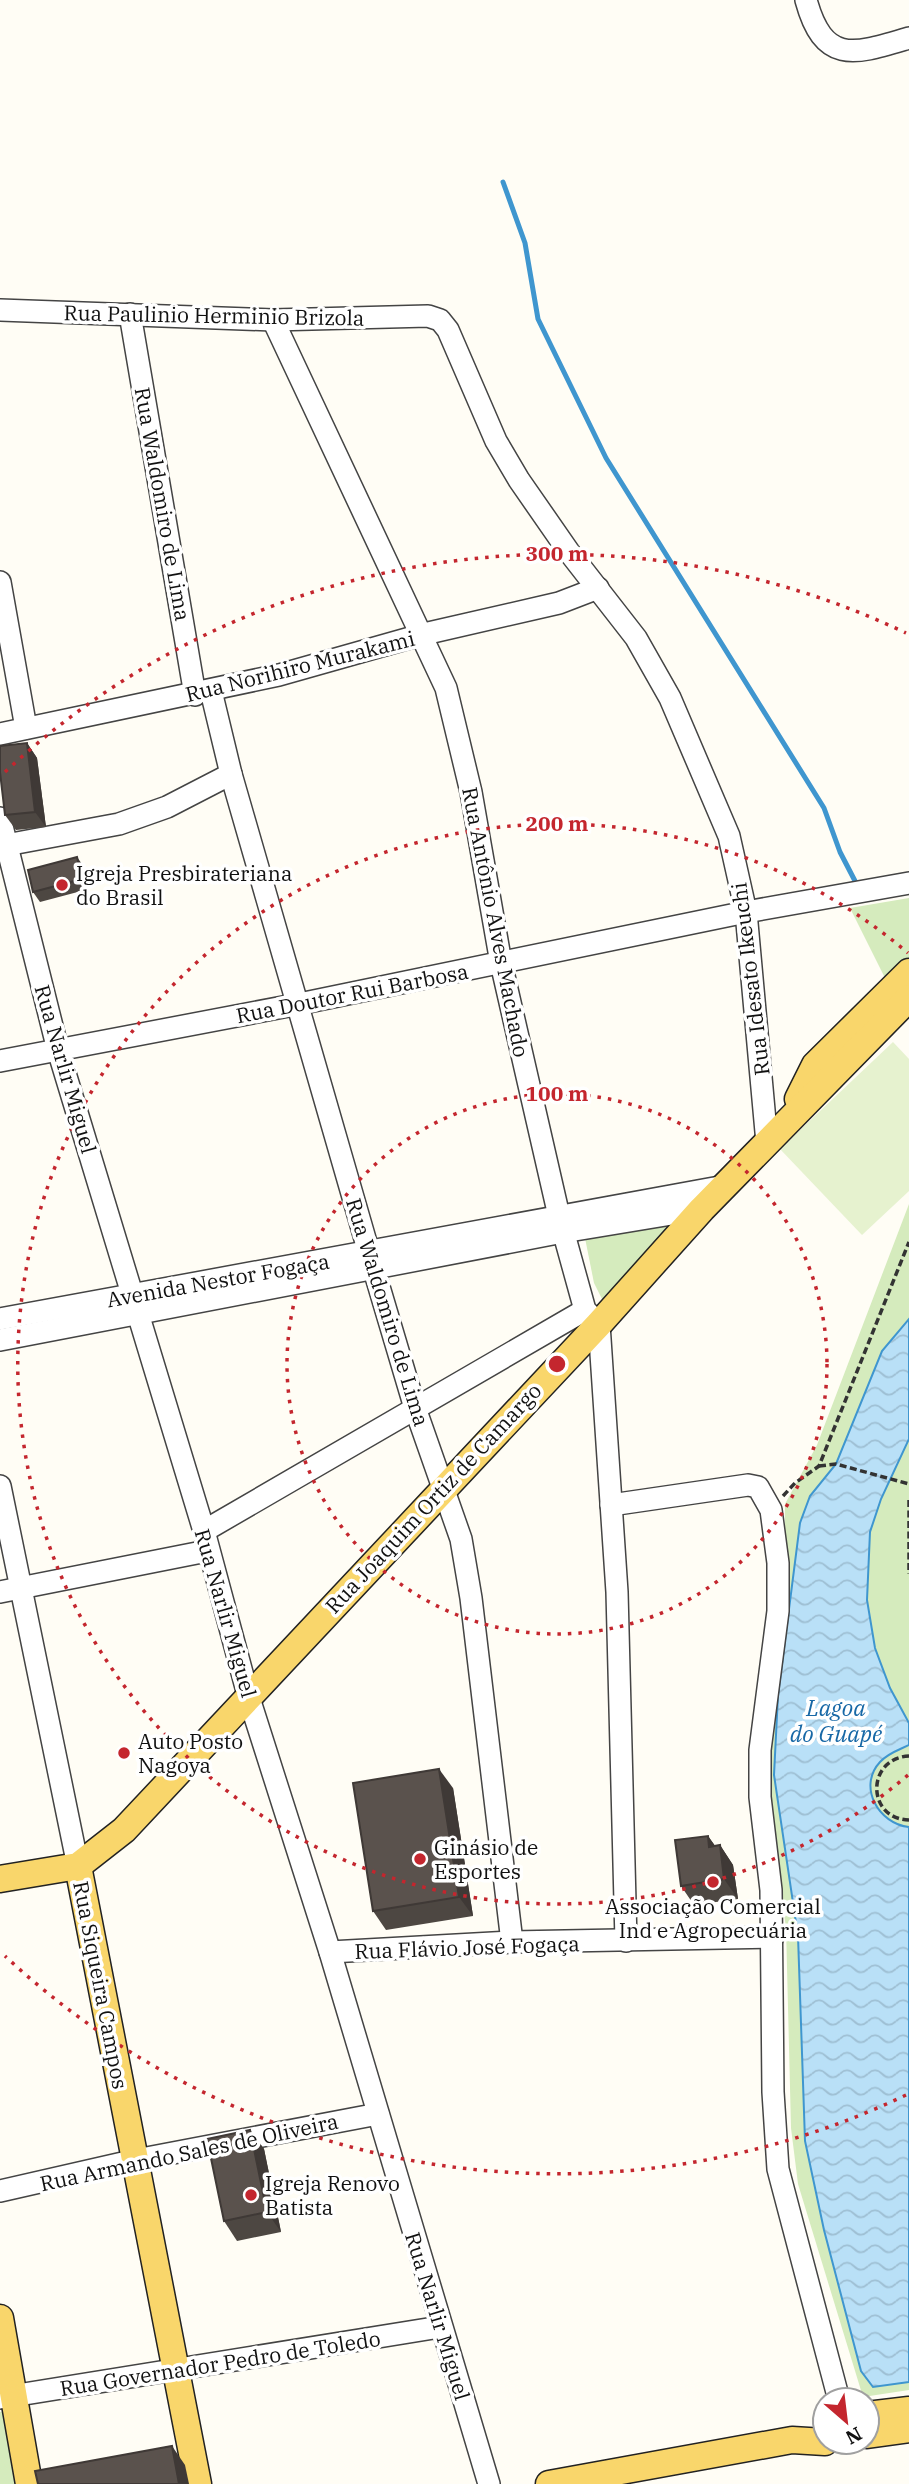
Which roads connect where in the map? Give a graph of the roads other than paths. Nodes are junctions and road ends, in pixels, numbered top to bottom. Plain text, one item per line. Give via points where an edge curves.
1 (806, 0) edge
2 (909, 38) edge
3 (0, 310) edge
4 (130, 314) junction
5 (428, 316) joint
6 (273, 320) junction
7 (0, 582) edge
8 (598, 589) junction
9 (424, 634) junction
10 (203, 693) junction
11 (26, 728) junction
12 (0, 734) edge
13 (231, 774) junction
14 (0, 818) edge
15 (6, 845) junction
16 (909, 883) edge
17 (746, 912) junction
18 (500, 963) junction
19 (909, 972) edge
20 (909, 998) edge
21 (299, 1004) junction
22 (58, 1050) junction
23 (0, 1061) edge
24 (776, 1134) junction
25 (725, 1186) junction
26 (702, 1209) junction
27 (561, 1224) junction
28 (371, 1261) junction
29 (134, 1305) junction
30 (592, 1317) junction
31 (0, 1319) edge
32 (0, 1340) edge
33 (415, 1408) junction
34 (0, 1486) edge
35 (444, 1487) junction
36 (611, 1504) junction
37 (206, 1541) junction
38 (10, 1590) edge
39 (248, 1695) junction
40 (78, 1866) junction
41 (0, 1879) edge
42 (773, 1937) junction
43 (626, 1941) junction
44 (512, 1942) junction
45 (330, 1952) junction
46 (378, 2114) junction
47 (136, 2160) junction
48 (0, 2191) edge
49 (0, 2318) edge
50 (440, 2327) junction
51 (175, 2371) junction
52 (835, 2386) edge
53 (7, 2397) edge
54 (909, 2410) edge
55 (881, 2413) edge
56 (909, 2429) edge
57 (811, 2430) edge
58 (881, 2433) edge
59 (792, 2440) junction
60 (811, 2441) edge
61 (29, 2484) edge
62 (198, 2484) edge
63 (489, 2484) edge
64 (550, 2484) edge

1 - 2 street via 822,39 839,51 861,52
3 - 4 street, Rua Paulinio Herminio Brizola
4 - 6 street, Rua Paulinio Herminio Brizola
4 - 10 street, Rua Waldomiro de Lima
5 - 6 street, Rua Paulinio Herminio Brizola
5 - 8 street, Rua Idesato Ikeuchi via 440,320 448,330 496,441
6 - 9 street, Rua Antônio Alves Machado
7 - 11 street
8 - 9 street, Rua Norihiro Murakami via 514,615
8 - 17 street, Rua Idesato Ikeuchi via 636,638 675,710 729,836
9 - 10 street, Rua Norihiro Murakami
9 - 18 street, Rua Antônio Alves Machado via 460,738
10 - 11 street, Rua Norihiro Murakami
10 - 13 street, Rua Waldomiro de Lima
11 - 12 street, Rua Norihiro Murakami
13 - 15 street via 167,807 119,824
13 - 21 street, Rua Waldomiro de Lima
14 - 15 street, Rua Narlir Miguel
15 - 22 street, Rua Narlir Miguel
16 - 17 street, Rua Doutor Rui Barbosa
17 - 18 street, Rua Doutor Rui Barbosa
17 - 24 street, Rua Idesato Ikeuchi
18 - 21 street, Rua Doutor Rui Barbosa
18 - 27 street, Rua Antônio Alves Machado
19 - 24 main road, Rua Joaquim Ortiz de Camargo via 816,1066
20 - 24 main road, Rua Joaquim Ortiz de Camargo
21 - 22 street, Rua Doutor Rui Barbosa
21 - 28 street, Rua Waldomiro de Lima
22 - 23 street, Rua Doutor Rui Barbosa
22 - 29 street, Rua Narlir Miguel
24 - 25 main road, Rua Joaquim Ortiz de Camargo
25 - 26 main road, Rua Joaquim Ortiz de Camargo
25 - 27 street, Avenida Nestor Fogaça
26 - 27 street, Avenida Nestor Fogaça
26 - 30 main road, Rua Joaquim Ortiz de Camargo
27 - 28 street, Avenida Nestor Fogaça
27 - 30 street, Rua Antônio Alves Machado
28 - 29 street, Avenida Nestor Fogaça
28 - 33 street, Rua Waldomiro de Lima
29 - 31 street, Avenida Nestor Fogaça
29 - 32 street, Avenida Nestor Fogaça
29 - 37 street, Rua Narlir Miguel
30 - 33 street
30 - 35 main road, Rua Joaquim Ortiz de Camargo
30 - 36 street, Rua Antônio Alves Machado
33 - 35 street, Rua Waldomiro de Lima
33 - 37 street
34 - 38 street, Rua Siqueira Campos
35 - 39 main road, Rua Joaquim Ortiz de Camargo
35 - 44 street, Rua Waldomiro de Lima via 461,1539 471,1598
36 - 42 street via 748,1485 758,1487 771,1510 778,1611 760,1762
36 - 43 street, Rua Antônio Alves Machado
37 - 38 street
37 - 39 street, Rua Narlir Miguel
38 - 40 street, Rua Siqueira Campos
39 - 40 main road, Rua Joaquim Ortiz de Camargo via 124,1830
39 - 45 street, Rua Narlir Miguel
40 - 41 main road
40 - 47 main road, Rua Siqueira Campos
42 - 43 street, Rua Flávio José Fogaça
42 - 52 street via 778,2169
43 - 44 street, Rua Flávio José Fogaça
44 - 45 street, Rua Flávio José Fogaça
45 - 46 street, Rua Narlir Miguel
46 - 47 street, Rua Armando Sales de Oliveira
46 - 50 street, Rua Narlir Miguel
47 - 48 street, Rua Armando Sales de Oliveira
47 - 51 main road, Rua Siqueira Campos
49 - 53 main road
50 - 51 street, Rua Governador Pedro de Toledo
50 - 63 street, Rua Narlir Miguel
51 - 53 street, Rua Governador Pedro de Toledo
51 - 62 main road, Rua Siqueira Campos
53 - 61 main road
54 - 55 main road
56 - 58 main road
57 - 59 main road
59 - 60 main road
59 - 64 main road

